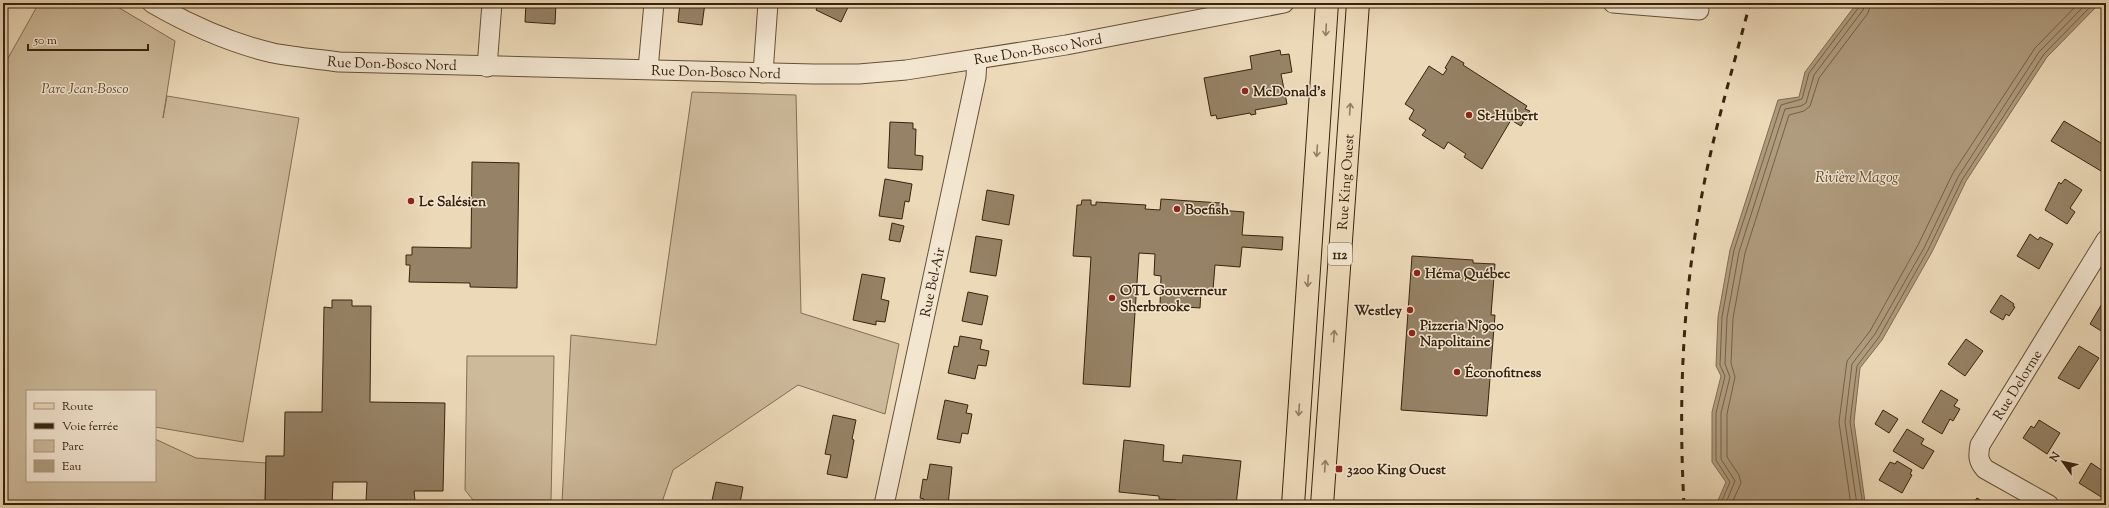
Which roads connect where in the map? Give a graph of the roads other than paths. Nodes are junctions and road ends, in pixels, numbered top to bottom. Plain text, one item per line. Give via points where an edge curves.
1 (152, 3) edge
2 (492, 3) edge
3 (654, 3) edge
4 (768, 3) edge
5 (1284, 3) edge
6 (1327, 3) edge
7 (1358, 3) edge
8 (1613, 3) edge
9 (1698, 10) dead end
10 (977, 59) junction
11 (487, 67) junction
12 (648, 69) junction
13 (763, 73) junction
14 (2106, 240) edge
15 (884, 505) edge
16 (1293, 505) edge
17 (1322, 505) edge
18 (2049, 505) edge

1 - 11 street, Rue Don-Bosco Nord via 210,33 274,53 339,62
2 - 11 street
3 - 12 street
4 - 13 street
5 - 10 street, Rue Don-Bosco Nord
6 -> 16 main road, 112
17 -> 7 main road, Rue King Ouest / 112
8 - 9 street
10 - 13 street, Rue Don-Bosco Nord via 859,74
10 - 15 street, Rue Bel-Air via 976,77
11 - 12 street, Rue Don-Bosco Nord
12 - 13 street, Rue Don-Bosco Nord
14 - 18 street, Rue Delorme via 1980,446 1978,455 1985,469

